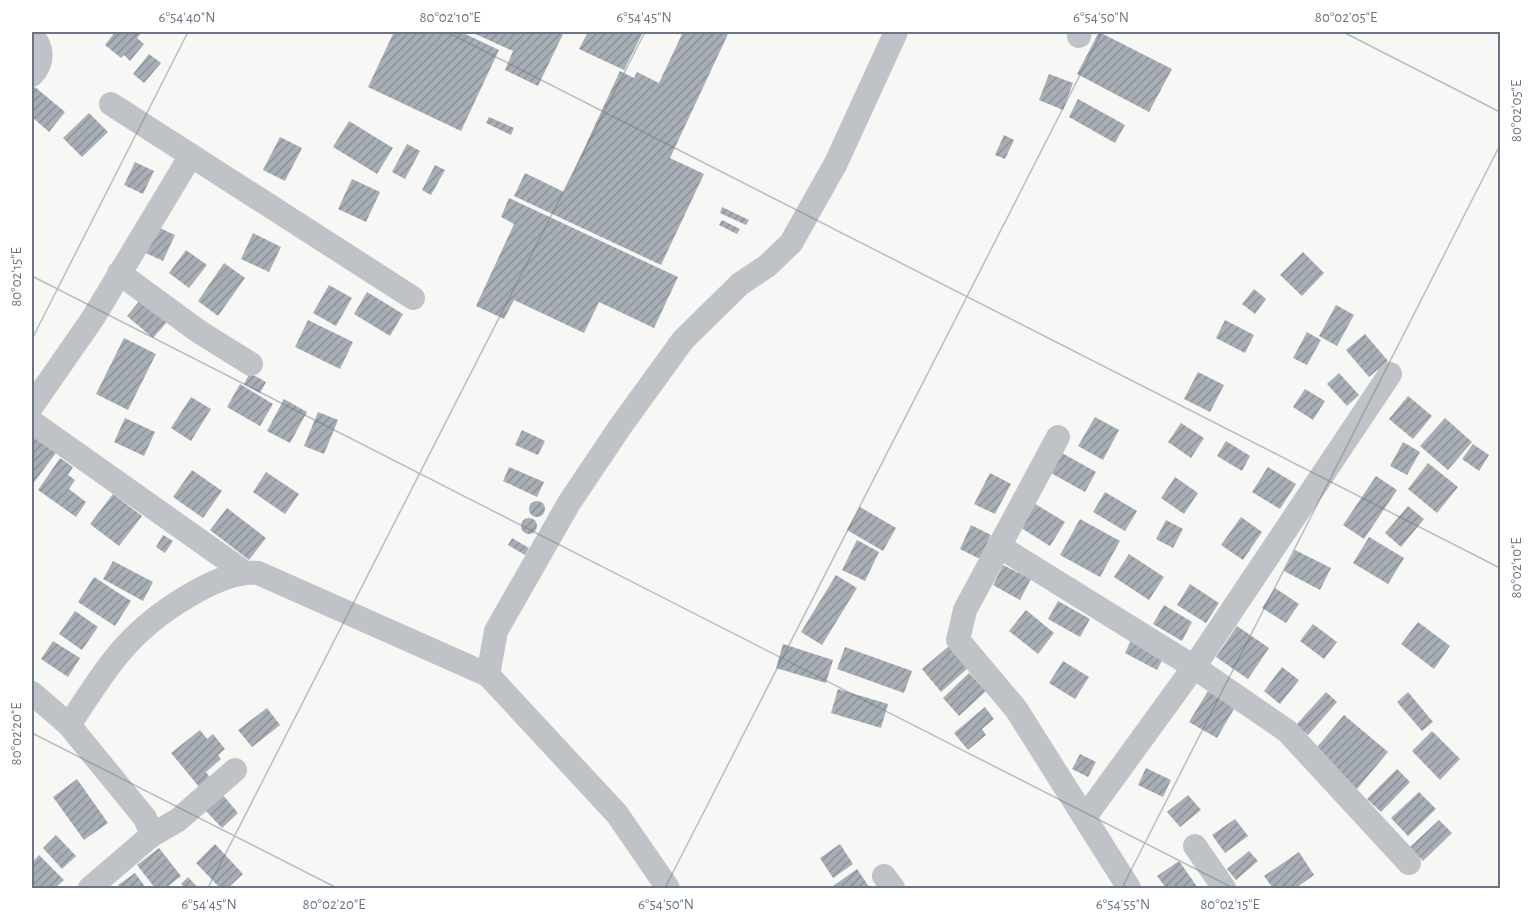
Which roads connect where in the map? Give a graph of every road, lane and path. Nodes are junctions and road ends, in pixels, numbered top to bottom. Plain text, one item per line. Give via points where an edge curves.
1 (896, 32) edge
2 (32, 36) edge
3 (32, 75) edge
4 (111, 104) dead end
5 (190, 157) junction
6 (119, 273) junction
7 (413, 298) dead end
8 (251, 364) dead end
9 (1390, 374) dead end
10 (32, 406) edge
11 (32, 422) edge
12 (1058, 437) dead end
13 (999, 546) junction
14 (244, 572) junction
15 (1194, 668) junction
16 (488, 675) junction
17 (32, 693) edge
18 (69, 725) junction
19 (235, 770) dead end
20 (1085, 817) junction
21 (152, 835) junction
22 (1195, 846) dead end
23 (1409, 863) dead end
24 (90, 888) edge
25 (668, 888) edge
26 (1129, 888) edge
27 (1224, 888) edge

1 - 16 street via 836,162 791,243 740,284 683,340 620,427 569,503 496,631
2 - 3 street via 40,48 40,59
4 - 5 street
5 - 6 street
5 - 7 street
6 - 8 street
6 - 10 street
9 - 15 street
11 - 14 street
12 - 13 street
13 - 15 street
13 - 20 street via 965,610 957,640 1016,709
14 - 16 street via 258,573
14 - 18 street via 207,585 143,626 113,658
15 - 20 street
15 - 23 street via 1287,731
16 - 25 street via 617,814
17 - 18 street
18 - 21 street via 145,818
19 - 21 street via 178,820
20 - 26 street
21 - 24 street
22 - 27 street

